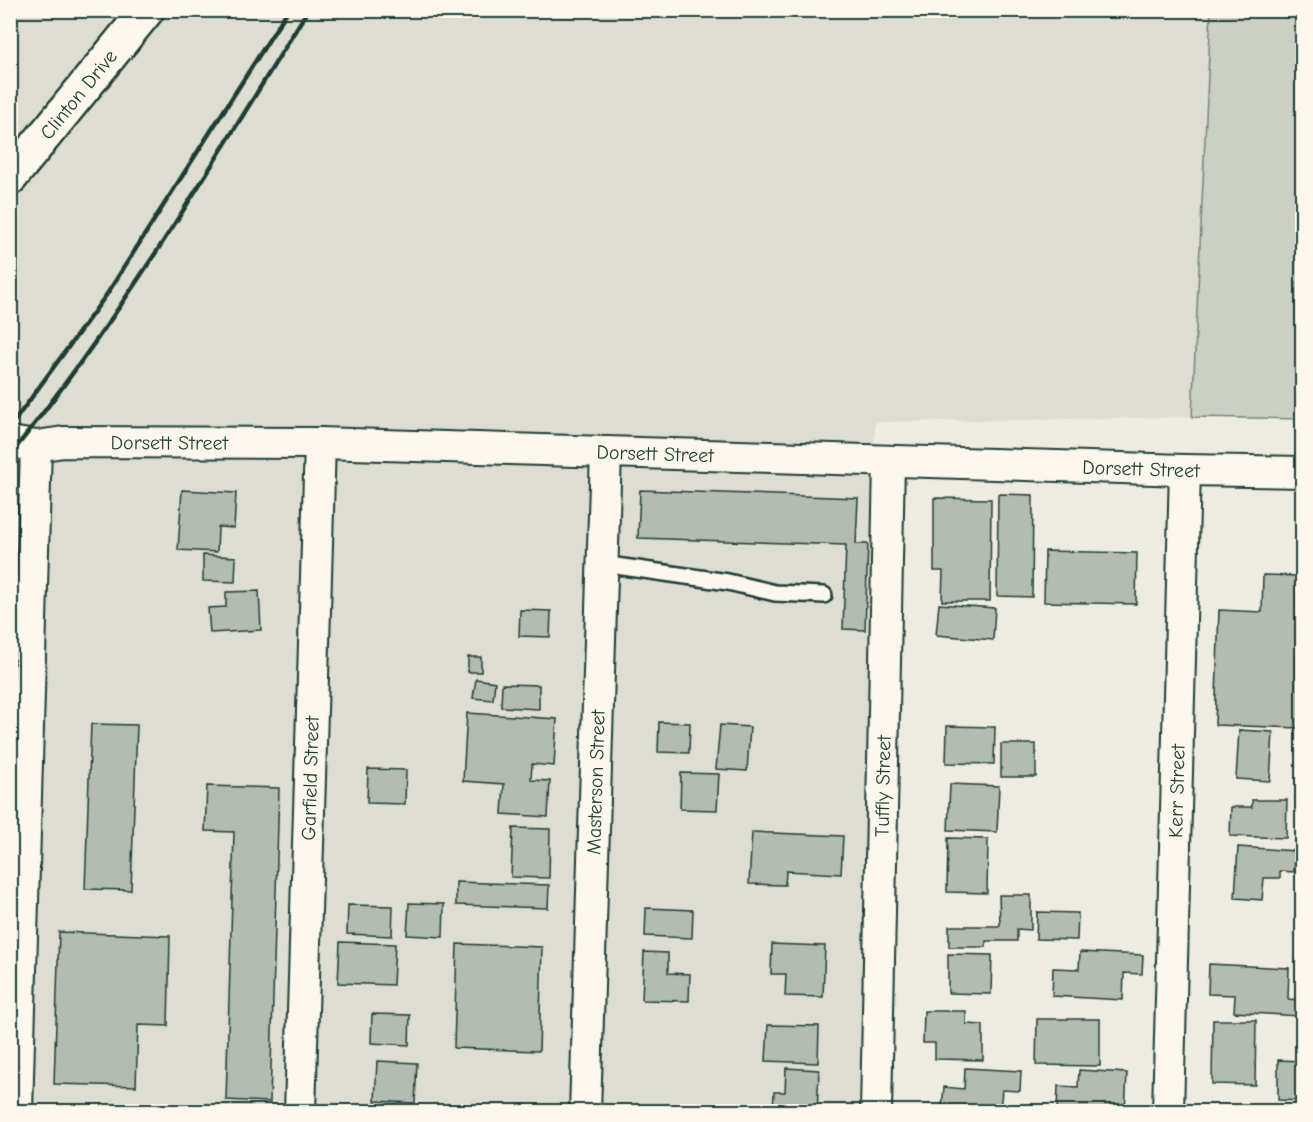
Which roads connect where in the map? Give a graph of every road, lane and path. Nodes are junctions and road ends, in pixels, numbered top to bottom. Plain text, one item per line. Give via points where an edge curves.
1 (147, 10) edge
2 (10, 178) edge
3 (320, 442) junction
4 (23, 444) edge
5 (606, 452) junction
6 (889, 461) junction
7 (1185, 470) junction
8 (1302, 472) edge
9 (602, 564) junction
10 (824, 595) dead end
11 (17, 1112) edge
12 (300, 1112) edge
13 (585, 1112) edge
14 (876, 1112) edge
15 (1168, 1112) edge

1 - 2 main road, Clinton Drive
3 - 4 street, Dorsett Street
3 - 5 street, Dorsett Street
3 - 12 street, Garfield Street
4 - 11 street
5 - 6 street, Dorsett Street
5 - 9 street, Masterson Street
6 - 7 street, Dorsett Street
6 - 14 street, Tuffly Street
7 - 8 street, Dorsett Street
7 - 15 street, Kerr Street
9 - 10 lane via 728,582 775,593
9 - 13 street, Masterson Street

